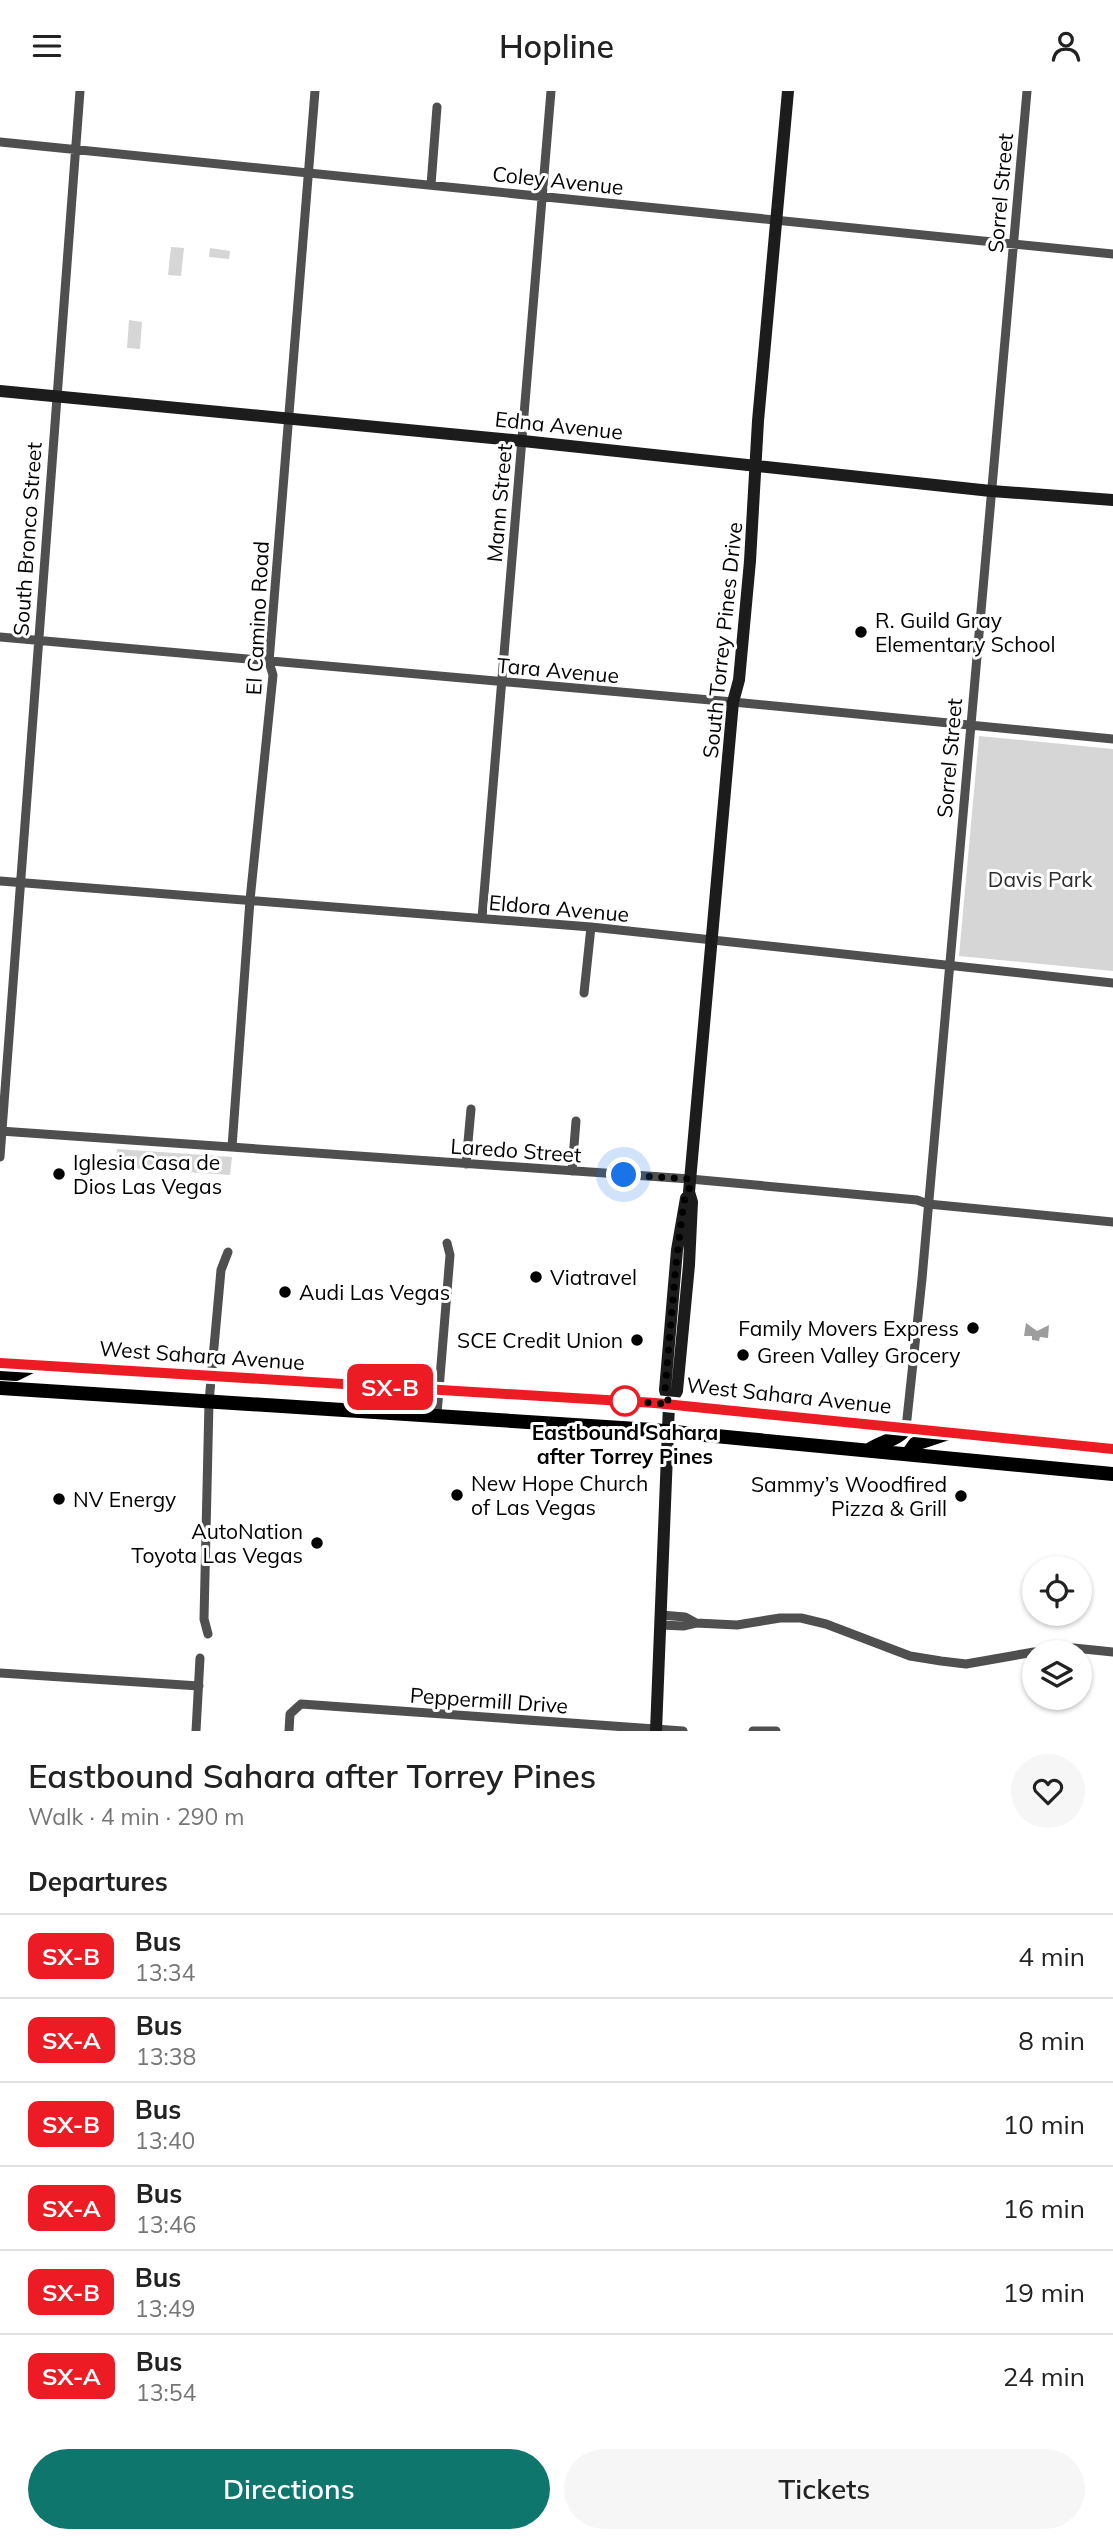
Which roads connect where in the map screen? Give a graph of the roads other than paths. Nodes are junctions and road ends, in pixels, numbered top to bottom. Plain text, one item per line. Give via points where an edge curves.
1 (80, 91) edge
2 (315, 91) edge
3 (551, 91) edge
4 (788, 91) edge
5 (1027, 91) edge
6 (437, 107) dead end
7 (0, 142) edge
8 (75, 149) junction
9 (308, 173) junction
10 (431, 185) junction
11 (544, 196) junction
12 (777, 220) junction
13 (1013, 244) junction
14 (1113, 254) edge
15 (0, 391) edge
16 (55, 396) junction
17 (289, 418) junction
18 (523, 441) junction
19 (756, 465) junction
20 (991, 491) junction
21 (1113, 500) edge
22 (0, 637) edge
23 (37, 641) junction
24 (269, 662) junction
25 (502, 682) junction
26 (733, 702) junction
27 (970, 726) junction
28 (1113, 739) edge
29 (0, 881) edge
30 (19, 883) junction
31 (250, 900) junction
32 (482, 918) junction
33 (591, 927) junction
34 (712, 941) junction
35 (948, 966) junction
36 (1113, 982) edge
37 (584, 993) dead end
38 (471, 1109) dead end
39 (576, 1121) dead end
40 (1, 1131) edge
41 (232, 1147) junction
42 (0, 1157) edge
43 (466, 1164) junction
44 (572, 1171) junction
45 (690, 1186) junction
46 (928, 1204) junction
47 (1113, 1222) edge
48 (447, 1243) dead end
49 (228, 1252) dead end
50 (0, 1363) edge
51 (33, 1365) junction
52 (0, 1373) edge
53 (211, 1377) junction
54 (0, 1388) edge
55 (439, 1390) junction
56 (209, 1402) junction
57 (669, 1404) junction
58 (437, 1414) junction
59 (906, 1428) junction
60 (667, 1431) junction
61 (950, 1432) junction
62 (1113, 1449) edge
63 (869, 1450) junction
64 (908, 1454) junction
65 (1113, 1465) edge
66 (1062, 1468) junction
67 (1113, 1474) edge
68 (661, 1620) junction
69 (208, 1634) dead end
70 (1092, 1650) edge
71 (1113, 1652) edge
72 (1022, 1654) edge
73 (200, 1658) dead end
74 (0, 1674) edge
75 (199, 1686) junction
76 (656, 1730) edge
77 (196, 1731) edge
78 (289, 1731) edge
79 (683, 1731) edge
80 (753, 1731) edge
81 (776, 1731) edge

1 - 8 street, South Bronco Street
2 - 9 street, El Camino Road
3 - 11 street, Mann Street
4 - 12 street, South Torrey Pines Drive
5 - 13 street, Sorrel Street
6 - 10 street
7 - 8 street, Coley Avenue
8 - 9 street, Coley Avenue
8 - 16 street, South Bronco Street
9 - 10 street, Coley Avenue
9 - 17 street, El Camino Road
10 - 11 street, Coley Avenue
11 - 12 street, Coley Avenue
11 - 18 street, Mann Street
12 - 13 street, Coley Avenue
12 - 19 street, South Torrey Pines Drive
13 - 14 street, Coley Avenue
13 - 20 street, Sorrel Street
15 - 16 street, Edna Avenue
16 - 17 street, Edna Avenue
16 - 23 street, South Bronco Street
17 - 18 street, Edna Avenue
17 - 24 street, El Camino Road
18 - 19 street, Edna Avenue
18 - 25 street, Mann Street
19 - 20 street, Edna Avenue
19 - 26 street, South Torrey Pines Drive via 739,680
20 - 21 street, Edna Avenue
20 - 27 street, Sorrel Street
22 - 23 street, Tara Avenue
23 - 24 street, Tara Avenue
23 - 30 street, South Bronco Street
24 - 25 street, Tara Avenue
24 - 31 street, El Camino Road via 273,675
25 - 26 street, Tara Avenue
25 - 32 street, Mann Street
26 - 27 street, Tara Avenue
26 - 34 street, South Torrey Pines Drive
27 - 28 street, Tara Avenue
27 - 35 street, Sorrel Street
29 - 30 street, Eldora Avenue
30 - 31 street, Eldora Avenue
30 - 40 street, South Bronco Street
31 - 32 street, Eldora Avenue
31 - 41 street, El Camino Road
32 - 33 street, Eldora Avenue
33 - 34 street, Eldora Avenue
33 - 37 street
34 - 35 street, Eldora Avenue
34 - 45 street, South Torrey Pines Drive
35 - 36 street, Eldora Avenue
35 - 46 street, Sorrel Street
38 - 43 street
39 - 44 street
40 - 41 street, Laredo Street
40 - 42 street, South Bronco Street
41 - 43 street, Laredo Street
43 - 44 street, Laredo Street
44 - 45 street, Laredo Street
45 - 46 street, Laredo Street
45 - 57 street, South Torrey Pines Drive via 684,1201 682,1265 665,1390
46 - 47 street, Laredo Street
46 - 59 street, Sorrel Street
48 - 55 street via 450,1255
49 - 53 street via 221,1270
50 - 51 main road, West Sahara Avenue
51 - 52 main road via 16,1374
51 - 53 main road, West Sahara Avenue
53 - 55 main road, West Sahara Avenue
53 - 56 street
54 - 56 main road
55 - 57 main road, West Sahara Avenue
55 - 58 street
56 - 58 main road
56 - 69 street via 204,1619
57 - 59 main road, West Sahara Avenue
57 - 60 street, South Torrey Pines Drive
58 - 60 main road
59 - 61 main road, West Sahara Avenue
59 - 63 main road via 901,1436
60 - 63 main road
60 - 68 street, South Torrey Pines Drive
61 - 62 main road, West Sahara Avenue
61 - 64 main road via 915,1444
63 - 64 main road
64 - 66 main road
65 - 66 main road
66 - 67 main road
68 - 72 street via 683,1626 801,1618 910,1656 966,1664
68 - 76 street, South Torrey Pines Drive
70 - 71 street
73 - 75 street
74 - 75 street
75 - 77 street
76 - 78 street, Peppermill Drive via 301,1704 290,1714
76 - 79 street, Peppermill Drive
80 - 81 street

